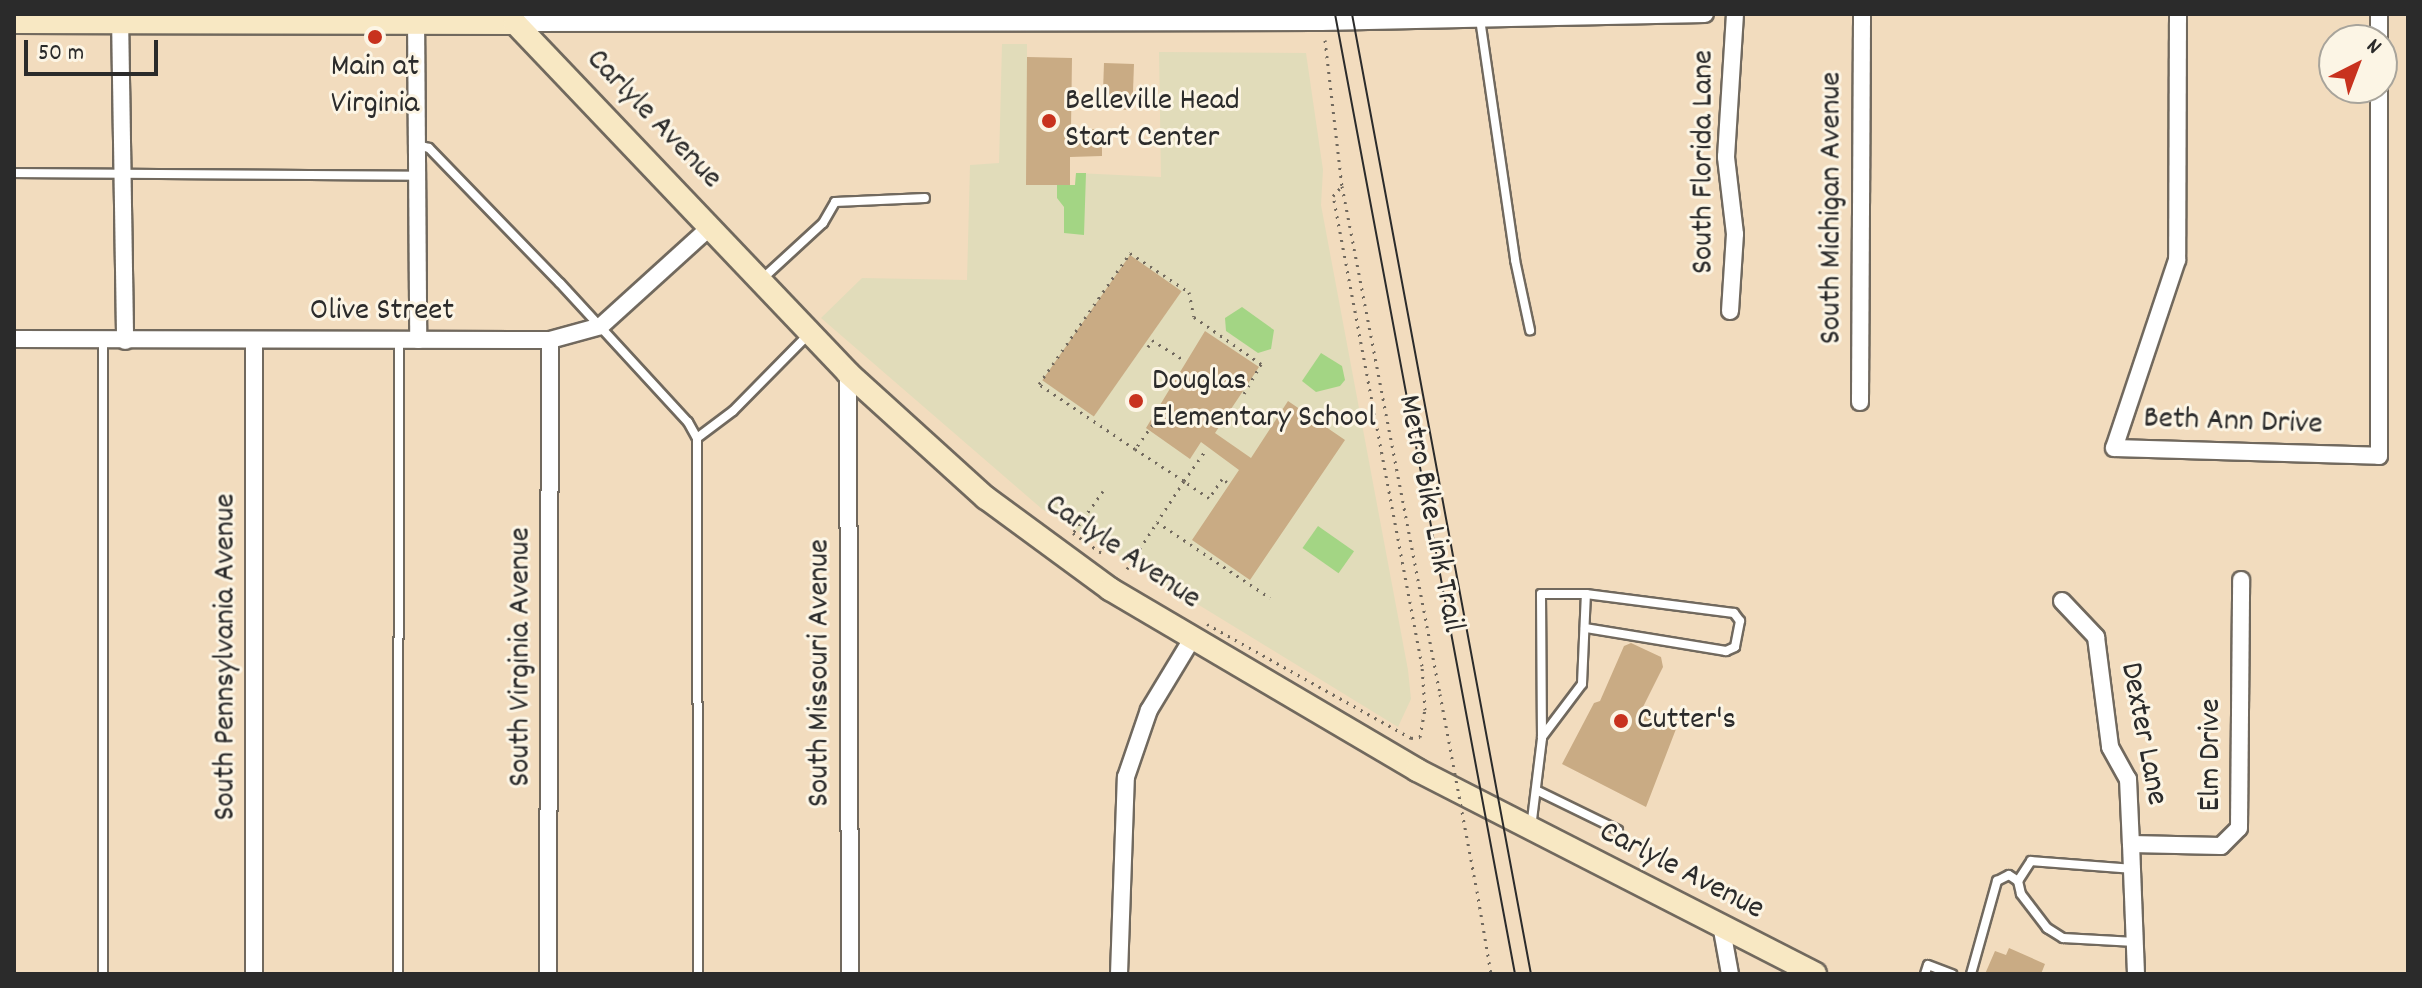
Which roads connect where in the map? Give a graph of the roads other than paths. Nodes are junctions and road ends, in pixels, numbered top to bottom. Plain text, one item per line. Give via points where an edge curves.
1 (1607, 14) edge
2 (1705, 14) edge
3 (1735, 14) edge
4 (1862, 14) edge
5 (2178, 14) edge
6 (120, 18) edge
7 (270, 18) edge
8 (416, 18) edge
9 (569, 18) edge
10 (1000, 18) edge
11 (1142, 18) edge
12 (1480, 18) junction
13 (708, 19) edge
14 (848, 19) edge
15 (14, 22) edge
16 (515, 23) junction
17 (2379, 104) edge
18 (417, 145) junction
19 (14, 173) edge
20 (123, 174) junction
21 (417, 176) junction
22 (925, 198) dead end
23 (710, 227) junction
24 (760, 281) junction
25 (1730, 311) dead end
26 (601, 326) junction
27 (1530, 330) dead end
28 (810, 333) junction
29 (14, 339) edge
30 (254, 340) junction
31 (399, 340) junction
32 (418, 340) junction
33 (550, 340) junction
34 (103, 341) junction
35 (125, 341) junction
36 (848, 373) junction
37 (1860, 402) dead end
38 (697, 438) junction
39 (2241, 580) dead end
40 (1586, 594) junction
41 (2062, 601) dead end
42 (1585, 628) junction
43 (1194, 641) junction
44 (1542, 738) junction
45 (1538, 791) junction
46 (1618, 830) dead end
47 (1531, 832) junction
48 (2131, 844) junction
49 (2134, 869) junction
50 (2018, 881) junction
51 (1722, 930) junction
52 (2135, 942) junction
53 (103, 974) edge
54 (254, 974) edge
55 (398, 974) edge
56 (548, 974) edge
57 (698, 974) edge
58 (850, 974) edge
59 (1119, 974) edge
60 (1730, 974) edge
61 (1815, 974) edge
62 (1925, 974) edge
63 (1952, 974) edge
64 (1971, 974) edge
65 (2136, 974) edge

1 - 2 street
1 - 12 street
3 - 25 street, South Florida Lane via 1726,157 1735,234
4 - 37 street, South Michigan Avenue
5 - 17 street, Beth Ann Drive via 2177,260 2114,448 2379,456
6 - 7 main road
6 - 15 main road
6 - 20 street
7 - 8 main road
8 - 16 main road
8 - 18 street
9 - 13 street
9 - 16 street
10 - 11 street
10 - 14 street
11 - 12 street
12 - 27 lane
13 - 14 street
16 - 23 main road, Carlyle Avenue
18 - 21 street
18 - 26 lane via 429,148
19 - 20 lane
20 - 21 lane
20 - 35 street
21 - 32 street
22 - 24 lane via 835,202 823,223
23 - 24 main road, Carlyle Avenue
23 - 26 street, Olive Street
24 - 28 main road, Carlyle Avenue
26 - 33 street, Olive Street
26 - 38 lane
28 - 36 main road, Carlyle Avenue
28 - 38 lane via 733,411
29 - 34 street, Olive Street
30 - 31 street, Olive Street
30 - 35 street, Olive Street
30 - 54 street, South Pennsylvania Avenue
31 - 32 street, Olive Street
31 - 55 lane
32 - 33 street, Olive Street
33 - 56 street, South Virginia Avenue
34 - 35 street, Olive Street
34 - 53 lane
36 - 43 main road, Carlyle Avenue via 968,485 1110,589
36 - 58 street, South Missouri Avenue
38 - 57 lane
39 - 48 street, Elm Drive via 2239,828 2221,846
40 - 42 lane
40 - 42 lane via 1734,613 1740,621 1735,647 1726,651
40 - 44 lane via 1545,592 1537,597
41 - 48 street, Dexter Lane via 2096,637 2110,747 2128,779
42 - 44 lane via 1582,684
43 - 47 main road, Carlyle Avenue
43 - 59 street via 1149,710 1126,777
44 - 45 lane
45 - 46 lane
45 - 47 lane
47 - 51 main road, Carlyle Avenue
48 - 49 street
49 - 50 lane via 2031,861
49 - 52 street
50 - 52 lane via 2021,894 2047,928 2063,938
50 - 64 lane via 2009,875 1997,881
51 - 60 street
51 - 61 main road, Carlyle Avenue
52 - 65 street
62 - 63 lane via 1928,965

